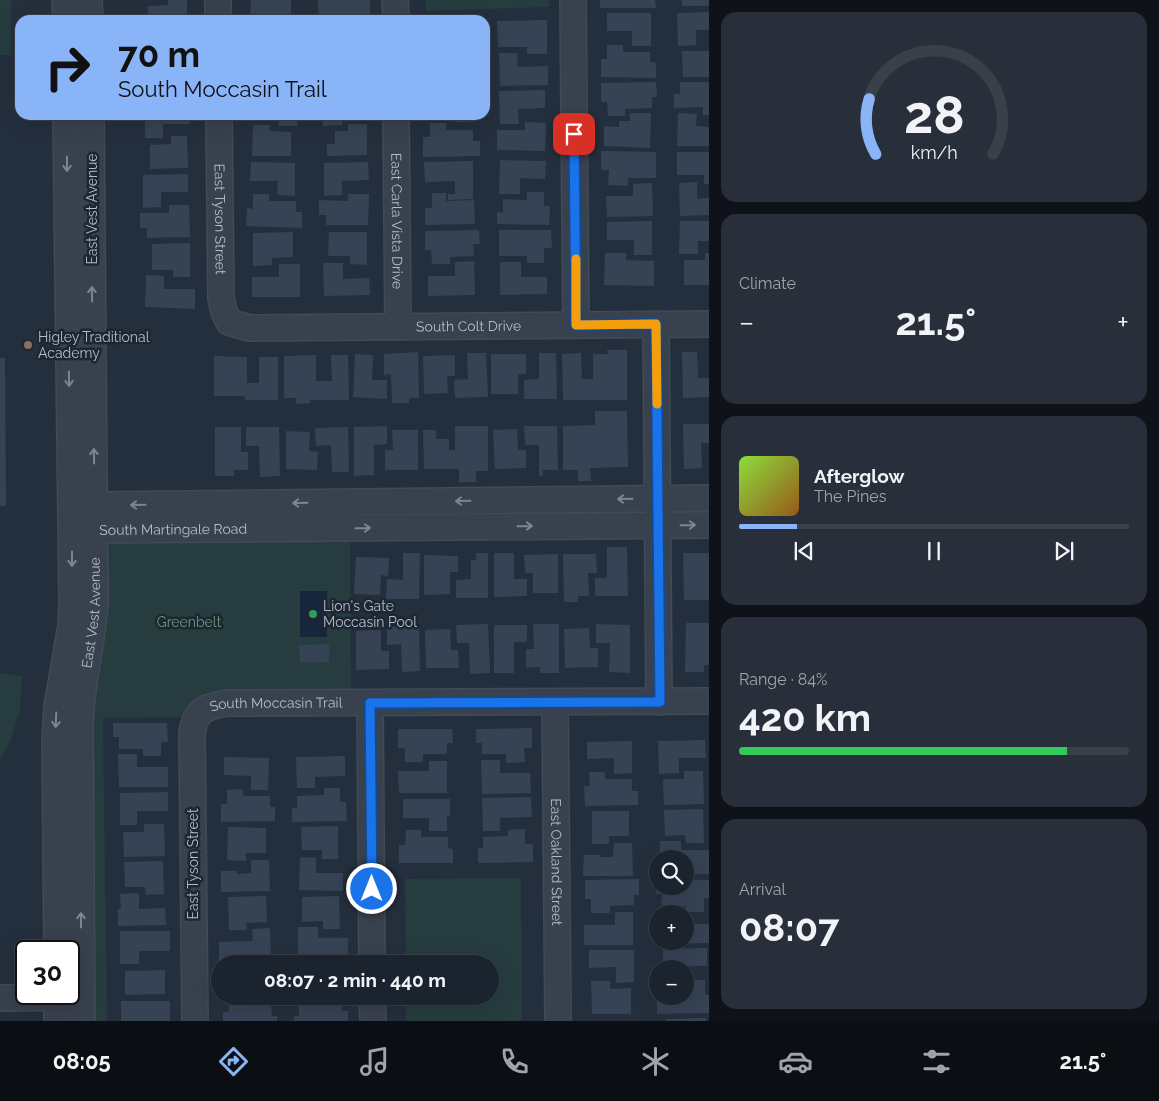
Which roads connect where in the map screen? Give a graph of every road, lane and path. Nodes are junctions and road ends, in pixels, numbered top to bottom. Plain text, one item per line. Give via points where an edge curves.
1 (65, 0) edge
2 (89, 0) edge
3 (218, 0) edge
4 (395, 0) edge
5 (573, 0) edge
6 (66, 15) edge
7 (90, 15) edge
8 (218, 15) edge
9 (396, 15) edge
10 (66, 120) edge
11 (91, 120) edge
12 (219, 120) edge
13 (396, 120) edge
14 (68, 266) junction
15 (92, 266) junction
16 (229, 322) joint
17 (656, 324) junction
18 (709, 324) edge
19 (576, 325) junction
20 (398, 327) junction
21 (709, 498) edge
22 (658, 499) junction
23 (94, 505) junction
24 (72, 519) junction
25 (658, 525) junction
26 (709, 525) edge
27 (94, 530) junction
28 (709, 701) edge
29 (555, 702) junction
30 (660, 702) junction
31 (370, 703) junction
32 (202, 710) joint
33 (56, 940) edge
34 (372, 955) edge
35 (0, 998) edge
36 (15, 1000) edge
37 (62, 1005) edge
38 (372, 1005) edge
39 (82, 1009) edge
40 (195, 1021) edge
41 (373, 1021) edge
42 (558, 1021) edge

1 - 6 street
2 - 7 street
3 - 8 street
4 - 9 street
5 - 19 street
10 -> 14 street, East Vest Avenue
11 - 15 street, East Vest Avenue
12 - 16 street, East Tyson Street via 220,298
13 - 20 street, East Carla Vista Drive
14 - 15 street
14 -> 24 street, East Vest Avenue
23 -> 15 street, East Vest Avenue
16 - 20 street, South Colt Drive via 249,328
17 - 18 street, South Colt Drive
17 - 19 street, South Colt Drive
17 - 22 street
19 - 20 street, South Colt Drive
21 - 22 street, South Martingale Road
22 -> 23 street, South Martingale Road
22 - 25 street
23 - 24 street, South Martingale Road
23 - 27 street, East Vest Avenue
24 - 27 street, South Martingale Road
24 -> 33 street, East Vest Avenue via 71,626 57,707 55,740
25 -> 26 street, South Martingale Road
27 -> 25 street, South Martingale Road
25 - 30 street
39 -> 27 street, East Vest Avenue via 80,721 93,628
28 - 30 street, South Moccasin Trail
29 - 30 street, South Moccasin Trail
29 - 31 street, South Moccasin Trail
29 - 42 street, East Oakland Street
31 - 32 street, South Moccasin Trail via 227,703
31 - 34 street
32 - 40 street, East Tyson Street via 194,721 192,734
35 - 36 street
37 - 39 street
38 - 41 street

